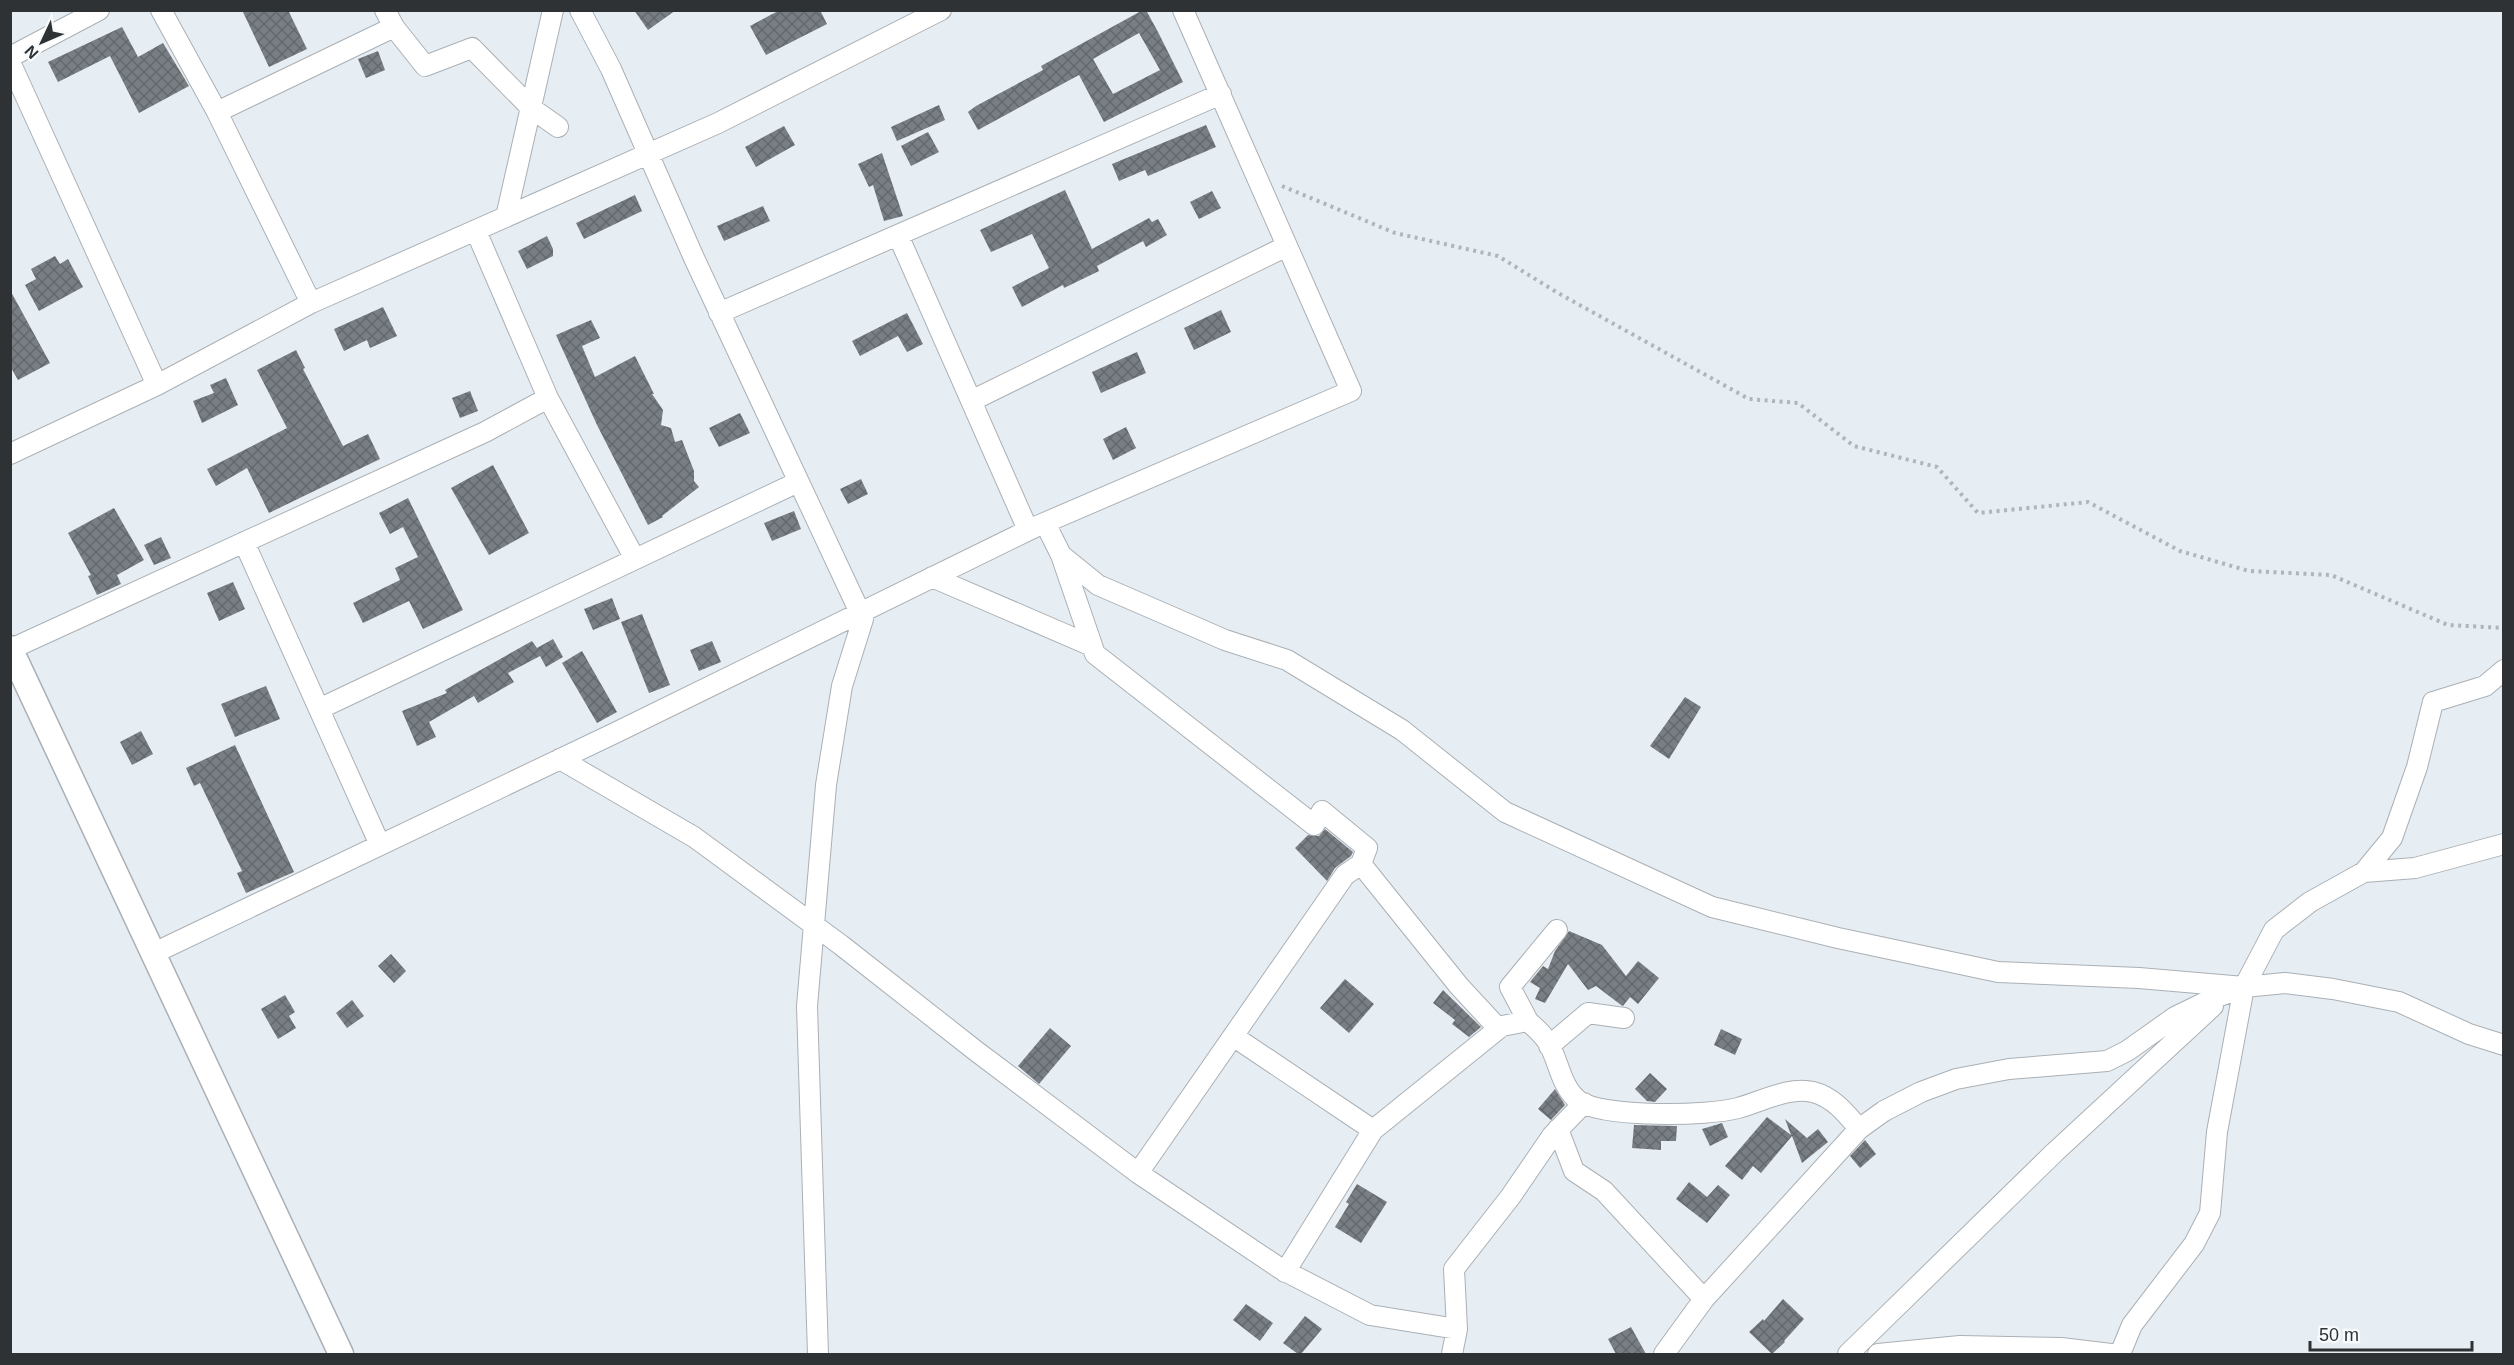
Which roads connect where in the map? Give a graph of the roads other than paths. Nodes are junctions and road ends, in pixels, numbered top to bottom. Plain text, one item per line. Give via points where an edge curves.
1 (99, 10) edge
2 (161, 10) edge
3 (553, 10) edge
4 (580, 10) edge
5 (941, 10) edge
6 (1183, 10) edge
7 (390, 19) edge
8 (10, 57) edge
9 (10, 62) edge
10 (1221, 94) junction
11 (531, 108) junction
12 (217, 112) junction
13 (558, 127) dead end
14 (648, 154) junction
15 (506, 217) junction
16 (476, 231) junction
17 (898, 235) junction
18 (1287, 246) junction
19 (311, 303) junction
20 (719, 313) junction
21 (157, 385) junction
22 (548, 398) junction
23 (971, 401) junction
24 (10, 454) edge
25 (798, 482) junction
26 (1036, 526) junction
27 (244, 542) junction
28 (1061, 555) junction
29 (635, 559) junction
30 (932, 577) junction
31 (860, 613) junction
32 (1092, 646) junction
33 (11, 648) edge
34 (2504, 670) edge
35 (319, 709) junction
36 (560, 759) junction
37 (2504, 844) edge
38 (380, 845) junction
39 (1361, 864) junction
40 (2364, 872) junction
41 (814, 925) junction
42 (1557, 930) dead end
43 (154, 953) junction
44 (2236, 990) junction
45 (1624, 1018) dead end
46 (1528, 1021) junction
47 (1502, 1026) junction
48 (1233, 1036) junction
49 (2504, 1045) edge
50 (1549, 1046) junction
51 (1584, 1103) junction
52 (1859, 1128) junction
53 (1558, 1129) junction
54 (1373, 1130) junction
55 (1138, 1173) junction
56 (1285, 1272) junction
57 (1704, 1299) junction
58 (1457, 1329) junction
59 (341, 1354) edge
60 (818, 1354) edge
61 (1452, 1354) edge
62 (1664, 1354) edge
63 (1848, 1354) edge
64 (1878, 1354) edge
65 (2111, 1354) edge
66 (2120, 1354) edge

1 - 8 street
2 - 12 street
3 - 11 street
4 - 14 street
5 - 14 street via 718,123
6 - 10 street
7 - 11 street via 425,66 472,48
7 - 12 street
9 - 21 street
10 - 17 street
10 - 18 street
11 - 13 street
11 - 15 street
12 - 19 street
14 - 15 street
14 - 20 street
15 - 16 street
16 - 19 street
16 - 22 street
17 - 20 street
17 - 23 street
18 - 23 street
18 - 26 street via 1351,391
19 - 21 street
20 - 25 street
21 - 24 street
22 - 27 street via 485,432
22 - 29 street
23 - 26 street
25 - 29 street
25 - 31 street
26 - 28 street
26 - 30 street
27 - 33 street
27 - 35 street
28 - 32 street
28 - 44 street via 1098,585 1225,640 1287,660 1402,730 1505,812 1712,907 1998,972 2139,978
29 - 35 street
30 - 31 street
30 - 32 street
31 - 36 street
31 - 41 street via 863,619 842,686 826,785
32 - 39 street via 1104,662 1314,825 1322,812 1367,848
33 - 43 street
34 - 40 street via 2485,686 2433,702 2417,767 2392,838
35 - 38 street
36 - 38 street
36 - 41 street via 694,837
37 - 40 street via 2415,868
38 - 43 street
39 - 47 street via 1459,986 1497,1028
39 - 48 street via 1345,875
40 - 44 street via 2310,902 2274,930
41 - 55 street
41 - 60 street via 807,1006
42 - 46 street via 1510,987
43 - 59 street
44 - 49 street via 2285,983 2399,1002 2469,1034
44 - 52 street via 2175,1017 2106,1061 2009,1069 1956,1079 1921,1092
44 - 63 street via 2194,1022 2055,1152
44 - 66 street via 2210,1213 2194,1244 2132,1325
45 - 50 street via 1588,1013
46 - 47 street
46 - 50 street
47 - 54 street
48 - 54 street
48 - 55 street
50 - 51 street via 1568,1089
51 - 52 street via 1610,1110 1691,1113 1736,1109 1795,1090 1813,1092 1830,1100
51 - 53 street
52 - 57 street
53 - 57 street via 1574,1171 1604,1191
53 - 58 street via 1454,1269
54 - 56 street
55 - 56 street
56 - 58 street via 1371,1316
57 - 62 street
58 - 61 street
64 - 65 street via 1960,1346 2061,1348

